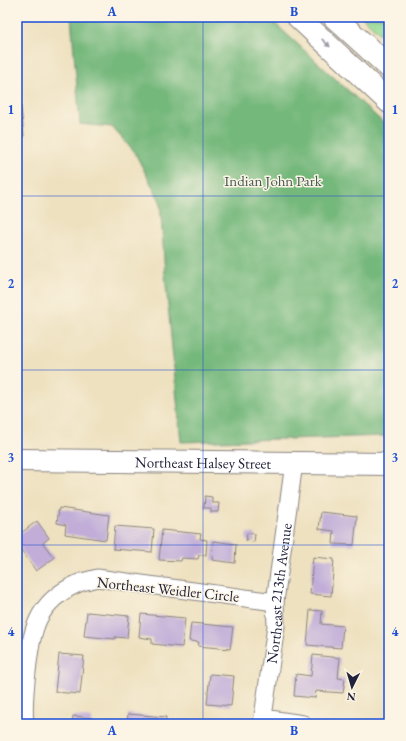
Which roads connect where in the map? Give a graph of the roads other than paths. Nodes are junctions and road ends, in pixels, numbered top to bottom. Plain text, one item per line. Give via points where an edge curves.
1 (298, 17) edge
2 (334, 17) edge
3 (389, 67) edge
4 (389, 102) edge
5 (17, 460) edge
6 (294, 463) junction
7 (389, 464) edge
8 (275, 602) junction
9 (263, 721) edge
10 (25, 724) edge
11 (303, 724) edge

1 -> 4 main road
2 - 3 main road
5 - 6 main road, Northeast Halsey Street
6 - 7 main road, Northeast Halsey Street
6 - 8 street, Northeast 213th Avenue
8 - 9 street, Northeast 213th Avenue via 276,626
8 - 10 street, Northeast Weidler Circle via 97,578 77,583 46,606 36,621 31,641 23,711
9 - 11 street

